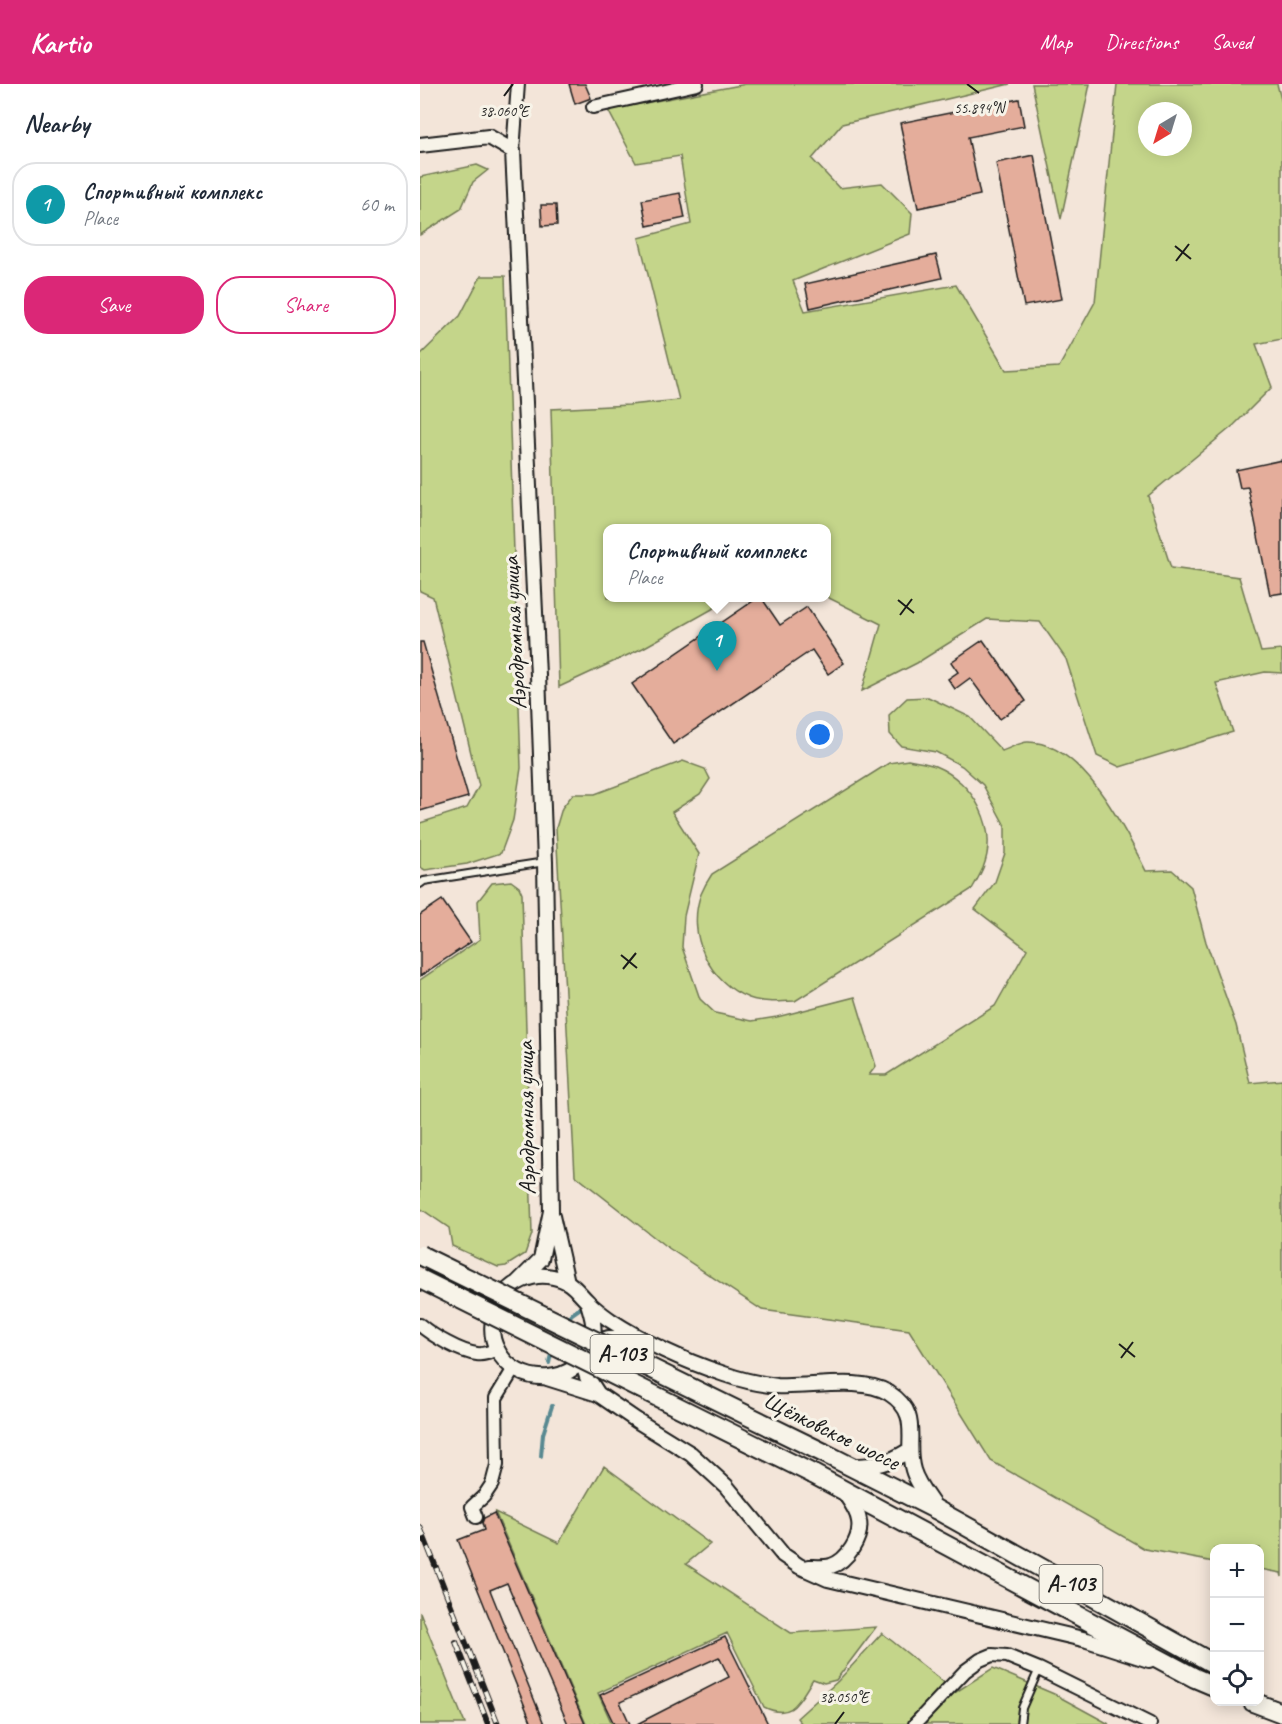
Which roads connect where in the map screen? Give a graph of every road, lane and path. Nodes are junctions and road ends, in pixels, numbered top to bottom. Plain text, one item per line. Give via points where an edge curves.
1 (518, 84) edge
2 (697, 84) edge
3 (593, 107) dead end
4 (420, 145) edge
5 (513, 151) junction
6 (545, 862) junction
7 (420, 884) edge
8 (551, 1212) junction
9 (420, 1255) edge
10 (420, 1279) edge
11 (518, 1282) junction
12 (567, 1282) junction
13 (588, 1303) junction
14 (420, 1325) edge
15 (643, 1339) junction
16 (592, 1343) junction
17 (497, 1349) junction
18 (582, 1360) junction
19 (513, 1370) junction
20 (547, 1378) junction
21 (598, 1394) junction
22 (908, 1450) junction
23 (851, 1466) junction
24 (843, 1490) junction
25 (937, 1510) junction
26 (476, 1517) dead end
27 (800, 1566) junction
28 (1210, 1661) edge
29 (1039, 1669) junction
30 (1196, 1678) junction
31 (1210, 1684) edge
32 (1264, 1696) edge
33 (1264, 1706) edge
34 (1282, 1707) edge
35 (1282, 1713) edge
36 (915, 1724) edge
37 (1020, 1724) edge
38 (1150, 1724) edge

1 - 5 street
2 - 3 street
4 - 5 street via 489,137
5 - 6 street, Аэродромная улица
6 - 7 lane
6 - 8 street, Аэродромная улица
8 - 11 street via 541,1259
8 - 12 street
9 - 23 main road, Щёлковское шоссе / А-103, bridge
10 - 24 main road, Щёлковское шоссе / А-103, bridge
11 - 12 street via 552,1276
11 - 17 street via 503,1295 494,1312 492,1331
12 - 13 street
13 - 15 street
13 - 16 street via 594,1323
14 - 17 street via 446,1343 476,1354
15 - 16 street via 609,1338
15 - 22 street via 681,1358 750,1382 776,1386 868,1385 887,1392 901,1402 910,1420 912,1441
16 - 18 street
17 - 19 street
18 - 20 street via 566,1373
18 - 21 street
19 - 20 street
19 - 26 street via 496,1398 496,1465 492,1484 472,1506
20 - 21 street
21 - 27 street via 691,1454 726,1486 783,1556
22 - 23 street via 890,1462
22 - 25 street via 913,1472
23 - 25 main road, Щёлковское шоссе / А-103
24 - 27 street via 859,1521 858,1538 848,1554 832,1565
24 - 30 main road, Щёлковское шоссе / А-103
25 - 28 main road, Щёлковское шоссе / А-103
27 - 30 street via 828,1579 1088,1640
29 - 36 street via 1007,1656 992,1655 980,1660
29 - 37 lane via 1022,1708
29 - 38 street
30 - 31 main road, Щёлковское шоссе / А-103
32 - 34 main road
33 - 35 main road

